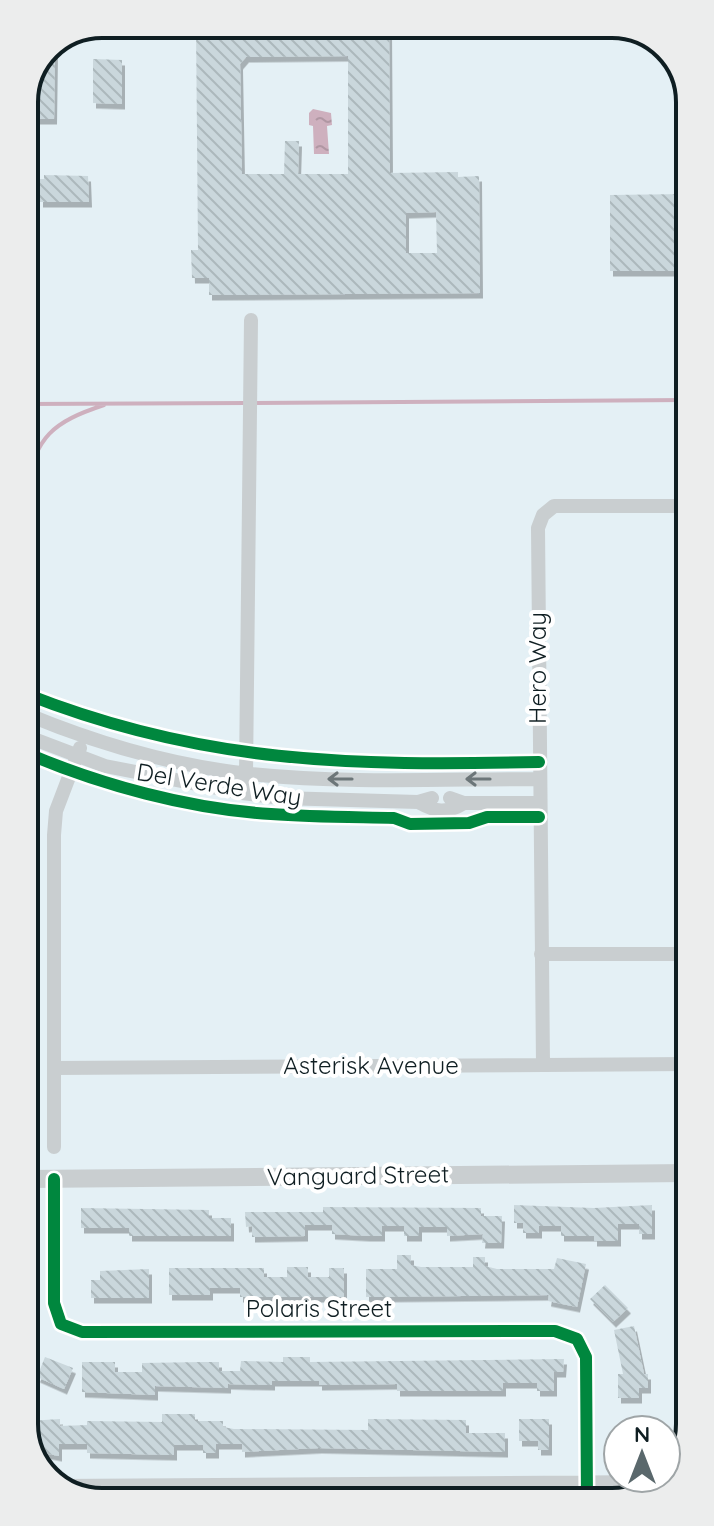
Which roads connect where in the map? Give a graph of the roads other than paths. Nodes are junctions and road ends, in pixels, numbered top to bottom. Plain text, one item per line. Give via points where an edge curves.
1 (251, 320) dead end
2 (676, 506) edge
3 (38, 719) edge
4 (84, 738) junction
5 (38, 741) edge
6 (77, 756) junction
7 (246, 774) junction
8 (418, 779) junction
9 (539, 779) junction
10 (242, 793) junction
11 (425, 800) junction
12 (539, 803) junction
13 (541, 954) junction
14 (676, 954) edge
15 (676, 1064) edge
16 (543, 1065) junction
17 (54, 1068) junction
18 (54, 1147) dead end
19 (676, 1173) edge
20 (38, 1179) edge
21 (54, 1179) junction
22 (586, 1483) junction
23 (602, 1483) edge
24 (432, 1484) junction
25 (86, 1486) edge
26 (432, 1488) edge
27 (586, 1488) edge

1 - 7 street
2 - 9 street, Hero Way via 554,506 543,515 538,528
3 - 4 street, Del Verde Way
4 - 6 street
4 - 7 street, Del Verde Way
5 - 6 street, Del Verde Way
6 - 10 street, Del Verde Way
6 - 17 street via 56,811 54,835
8 -> 7 street, Del Verde Way
7 - 10 street
9 -> 8 street, Del Verde Way
8 - 11 street
9 - 12 street, Hero Way
10 - 11 street, Del Verde Way
11 - 12 street, Del Verde Way via 434,811 451,811 457,800
12 - 13 street, Hero Way
13 - 14 street
13 - 16 street, Hero Way
15 - 16 street, Asterisk Avenue
16 - 17 street, Asterisk Avenue
17 - 18 street
19 - 21 street, Vanguard Street
20 - 21 street, Vanguard Street
21 - 22 street, Polaris Street via 54,1303 61,1324 82,1332 555,1331 577,1339 586,1357
22 - 23 street
22 - 24 street
22 - 27 street
24 - 25 street
24 - 26 street

